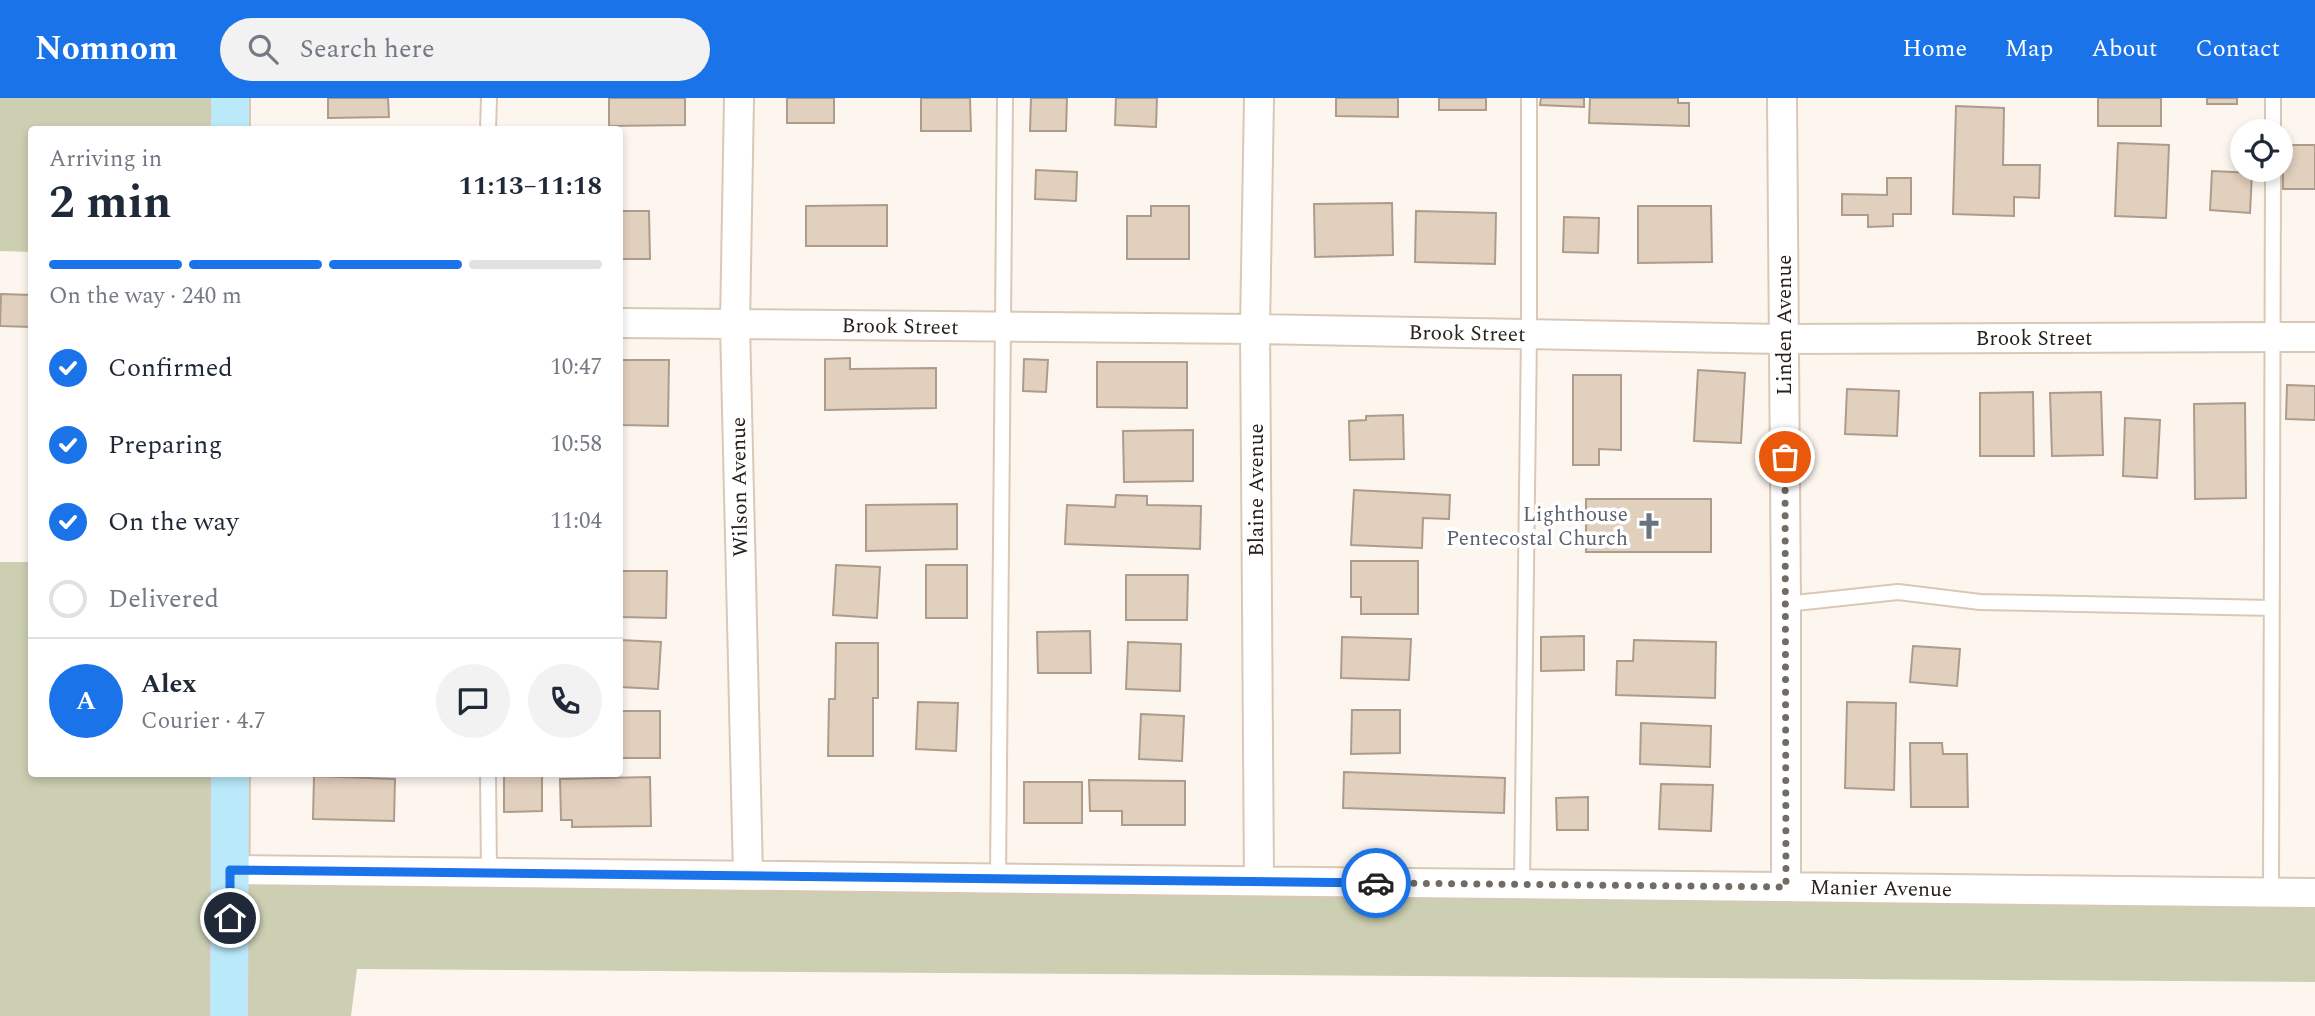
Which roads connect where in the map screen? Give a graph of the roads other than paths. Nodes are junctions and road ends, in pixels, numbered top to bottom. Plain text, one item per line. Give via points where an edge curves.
1 (230, 98) edge
2 (488, 98) edge
3 (739, 98) edge
4 (1005, 98) edge
5 (1259, 98) edge
6 (1529, 98) edge
7 (1782, 98) edge
8 (2273, 98) edge
9 (2273, 119) edge
10 (230, 126) edge
11 (488, 126) edge
12 (2273, 182) edge
13 (623, 323) edge
14 (735, 325) junction
15 (1004, 327) junction
16 (1255, 329) junction
17 (1529, 334) junction
18 (2271, 337) junction
19 (2315, 337) edge
20 (1784, 338) junction
21 (1786, 604) junction
22 (2272, 608) junction
23 (230, 777) edge
24 (488, 777) edge
25 (230, 870) junction
26 (489, 872) junction
27 (748, 875) junction
28 (998, 878) junction
29 (1259, 881) junction
30 (1521, 884) junction
31 (1786, 887) junction
32 (2271, 893) junction
33 (2315, 893) edge
34 (229, 1016) edge

1 - 10 street
2 - 11 lane
3 - 14 street, Wilson Avenue
4 - 15 lane
5 - 16 street, Blaine Avenue
6 - 17 lane
7 - 20 street, Linden Avenue
8 - 9 lane
12 - 18 lane
13 - 14 street, Brook Street
14 - 15 street, Brook Street
14 - 27 street, Wilson Avenue
15 - 16 street, Brook Street
15 - 28 lane
16 - 17 street, Brook Street
16 - 29 street, Blaine Avenue
17 - 20 street, Brook Street
17 - 30 lane
18 - 19 street, Brook Street
18 - 20 street, Brook Street
18 - 22 lane
20 - 21 street, Linden Avenue
21 - 22 lane via 1898,592 1980,602
21 - 31 street, Linden Avenue
22 - 32 lane
23 - 25 street
24 - 26 lane
25 - 26 street, Manier Avenue
25 - 34 street
26 - 27 street, Manier Avenue
27 - 28 street, Manier Avenue
28 - 29 street, Manier Avenue
29 - 30 street, Manier Avenue
30 - 31 street, Manier Avenue
31 - 32 street, Manier Avenue
32 - 33 street, Manier Avenue

